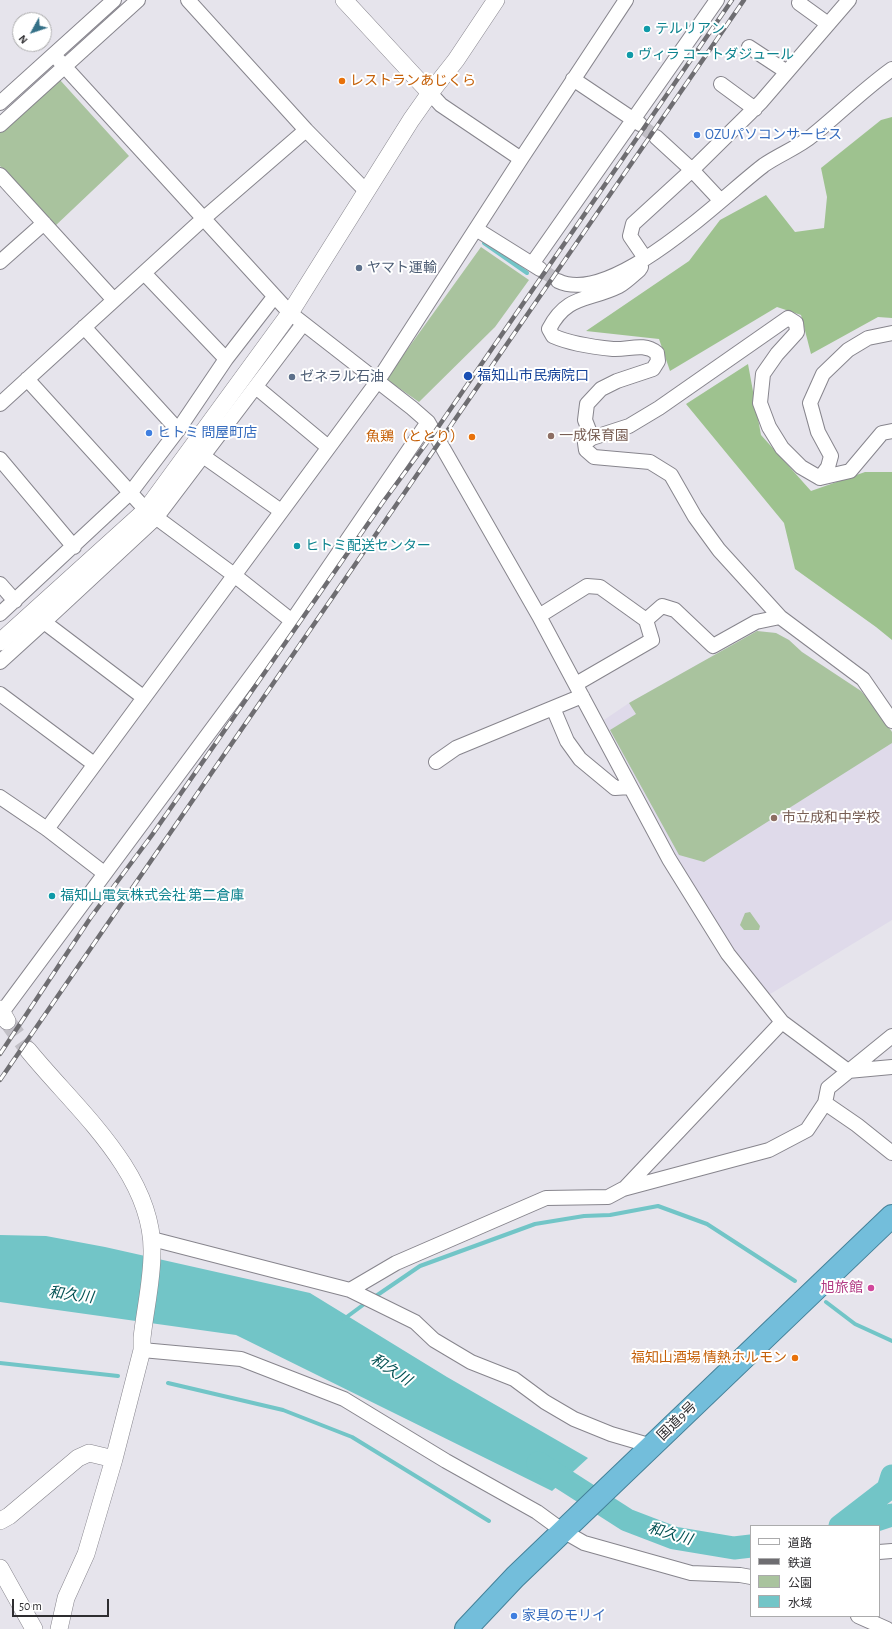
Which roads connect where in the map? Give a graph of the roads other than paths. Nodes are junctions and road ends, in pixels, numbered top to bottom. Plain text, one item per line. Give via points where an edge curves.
1 (114, 0) edge
2 (138, 0) edge
3 (188, 0) edge
4 (344, 0) edge
5 (496, 0) edge
6 (626, 0) edge
7 (716, 0) edge
8 (849, 0) edge
9 (800, 3) dead end
10 (828, 24) junction
11 (749, 47) dead end
12 (54, 55) junction
13 (65, 67) junction
14 (892, 69) edge
15 (787, 72) junction
16 (573, 79) junction
17 (721, 84) dead end
18 (430, 93) junction
19 (0, 103) edge
20 (755, 108) junction
21 (636, 122) junction
22 (0, 125) edge
23 (306, 130) junction
24 (656, 137) tunnel mouth
25 (521, 158) junction
26 (692, 170) junction
27 (0, 175) edge
28 (366, 191) junction
29 (721, 201) junction
30 (203, 219) junction
31 (44, 223) junction
32 (476, 229) junction
33 (645, 258) junction
34 (0, 262) edge
35 (144, 273) junction
36 (558, 281) tunnel mouth
37 (274, 297) junction
38 (114, 300) junction
39 (290, 313) junction
40 (303, 324) junction
41 (84, 327) junction
42 (892, 334) edge
43 (226, 359) junction
44 (27, 379) junction
45 (377, 382) junction
46 (256, 387) junction
47 (0, 404) edge
48 (428, 422) junction
49 (178, 430) junction
50 (892, 431) edge
51 (592, 438) junction
52 (328, 447) junction
53 (204, 456) junction
54 (0, 459) edge
55 (820, 478) junction
56 (131, 492) junction
57 (281, 511) junction
58 (151, 514) junction
59 (74, 547) junction
60 (234, 575) junction
61 (0, 584) edge
62 (15, 601) junction
63 (0, 614) edge
64 (539, 616) junction
65 (780, 617) junction
66 (646, 620) junction
67 (292, 621) junction
68 (44, 622) junction
69 (0, 642) edge
70 (0, 662) edge
71 (579, 690) junction
72 (0, 694) edge
73 (143, 697) junction
74 (553, 708) junction
75 (892, 721) edge
76 (436, 762) dead end
77 (94, 764) junction
78 (630, 787) junction
79 (0, 797) edge
80 (47, 829) junction
81 (104, 873) junction
82 (2, 1014) edge
83 (782, 1022) junction
84 (892, 1036) edge
85 (28, 1050) tunnel mouth
86 (892, 1067) edge
87 (848, 1071) junction
88 (825, 1103) junction
89 (892, 1153) edge
90 (623, 1189) junction
91 (892, 1216) edge
92 (152, 1246) junction
93 (350, 1290) junction
94 (142, 1344) junction
95 (652, 1446) junction
96 (114, 1460) junction
97 (0, 1521) edge
98 (563, 1531) junction
99 (892, 1551) edge
100 (880, 1552) edge
101 (0, 1568) edge
102 (748, 1575) edge
103 (860, 1617) edge
104 (34, 1629) edge
105 (59, 1629) edge
106 (466, 1629) edge
107 (887, 1629) edge

1 - 12 street
2 - 13 street
3 - 23 street
4 - 18 street
5 - 18 street via 456,60
6 - 16 street
7 - 21 street
8 - 10 street
9 - 10 street
10 - 15 street
11 - 15 street
12 - 13 street
12 - 19 street
13 - 22 street
13 - 30 street
14 - 29 street via 868,86 812,136 765,164
15 - 20 street
16 - 21 street
16 - 25 street
17 - 20 street
18 - 25 street via 442,105
18 - 28 street
20 - 26 street
21 - 32 street via 536,267
23 - 28 street
23 - 30 street
24 - 26 street
25 - 32 street
26 - 29 street
26 - 33 street via 633,224 630,236
27 - 31 street
28 - 39 street
29 - 33 street via 693,225
30 - 35 street
30 - 37 street
31 - 34 street
31 - 38 street
32 - 45 street
33 - 36 street via 598,282 565,284
33 - 51 street via 639,270 620,286 573,302 555,319 549,329 553,336 576,343 614,349 640,346 657,353 658,361 653,369 602,389 586,404 585,420
35 - 38 street
35 - 43 street
37 - 39 street
37 - 43 street
38 - 41 street
39 - 40 street
39 - 58 street
40 - 45 street
40 - 46 street
41 - 44 street
41 - 49 street
42 - 55 street via 868,338 848,350 823,374 810,403 818,432 831,456 828,467
43 - 49 street
44 - 47 street
44 - 56 street
45 - 48 street
45 - 52 street
46 - 52 street
46 - 53 street
48 - 64 street
48 - 67 street
49 - 56 street
50 - 55 street via 882,433 850,471
51 - 55 street via 629,426 659,408 788,318 796,323 797,332 763,374 760,403 769,427 782,448 801,467
51 - 65 street via 585,443 586,450 594,457 650,462 671,475 718,550
52 - 57 street
53 - 57 street
53 - 58 street
54 - 59 street
56 - 58 street
56 - 59 street
57 - 60 street
58 - 60 street
58 - 68 street
58 - 69 street
59 - 62 street
60 - 67 street
60 - 73 street
61 - 62 street
62 - 63 street
64 - 66 street via 587,586 600,587
64 - 71 street
65 - 66 street via 756,622 713,646 675,610 662,606
65 - 75 street via 863,679
66 - 71 street via 652,640
67 - 81 street
68 - 70 street
68 - 73 street
71 - 74 street
71 - 78 street
72 - 77 street
73 - 77 street
74 - 76 street via 456,748
74 - 78 street via 567,741 580,759 615,788
77 - 80 street
78 - 83 street via 669,859 728,954
79 - 80 street
80 - 81 street
81 - 82 street
83 - 87 street
83 - 90 street
84 - 87 street
85 - 92 street via 105,1140 128,1172 142,1197
86 - 87 street
87 - 88 street via 828,1088
88 - 89 street
88 - 90 street via 807,1130 770,1150
90 - 93 street via 608,1197 546,1198 396,1263
91 - 95 highway, 国道9号
92 - 93 street
92 - 94 street
93 - 95 street via 414,1322 434,1340 471,1362 514,1379 574,1419 611,1434
94 - 96 street
94 - 98 street via 241,1359 344,1399 537,1512
95 - 98 highway, 国道9号
96 - 97 street via 89,1453 78,1458 10,1516
96 - 105 street via 86,1554 66,1598
98 - 102 street via 584,1543 691,1574
98 - 106 highway, 国道9号
99 - 100 street
101 - 104 street
103 - 107 street

